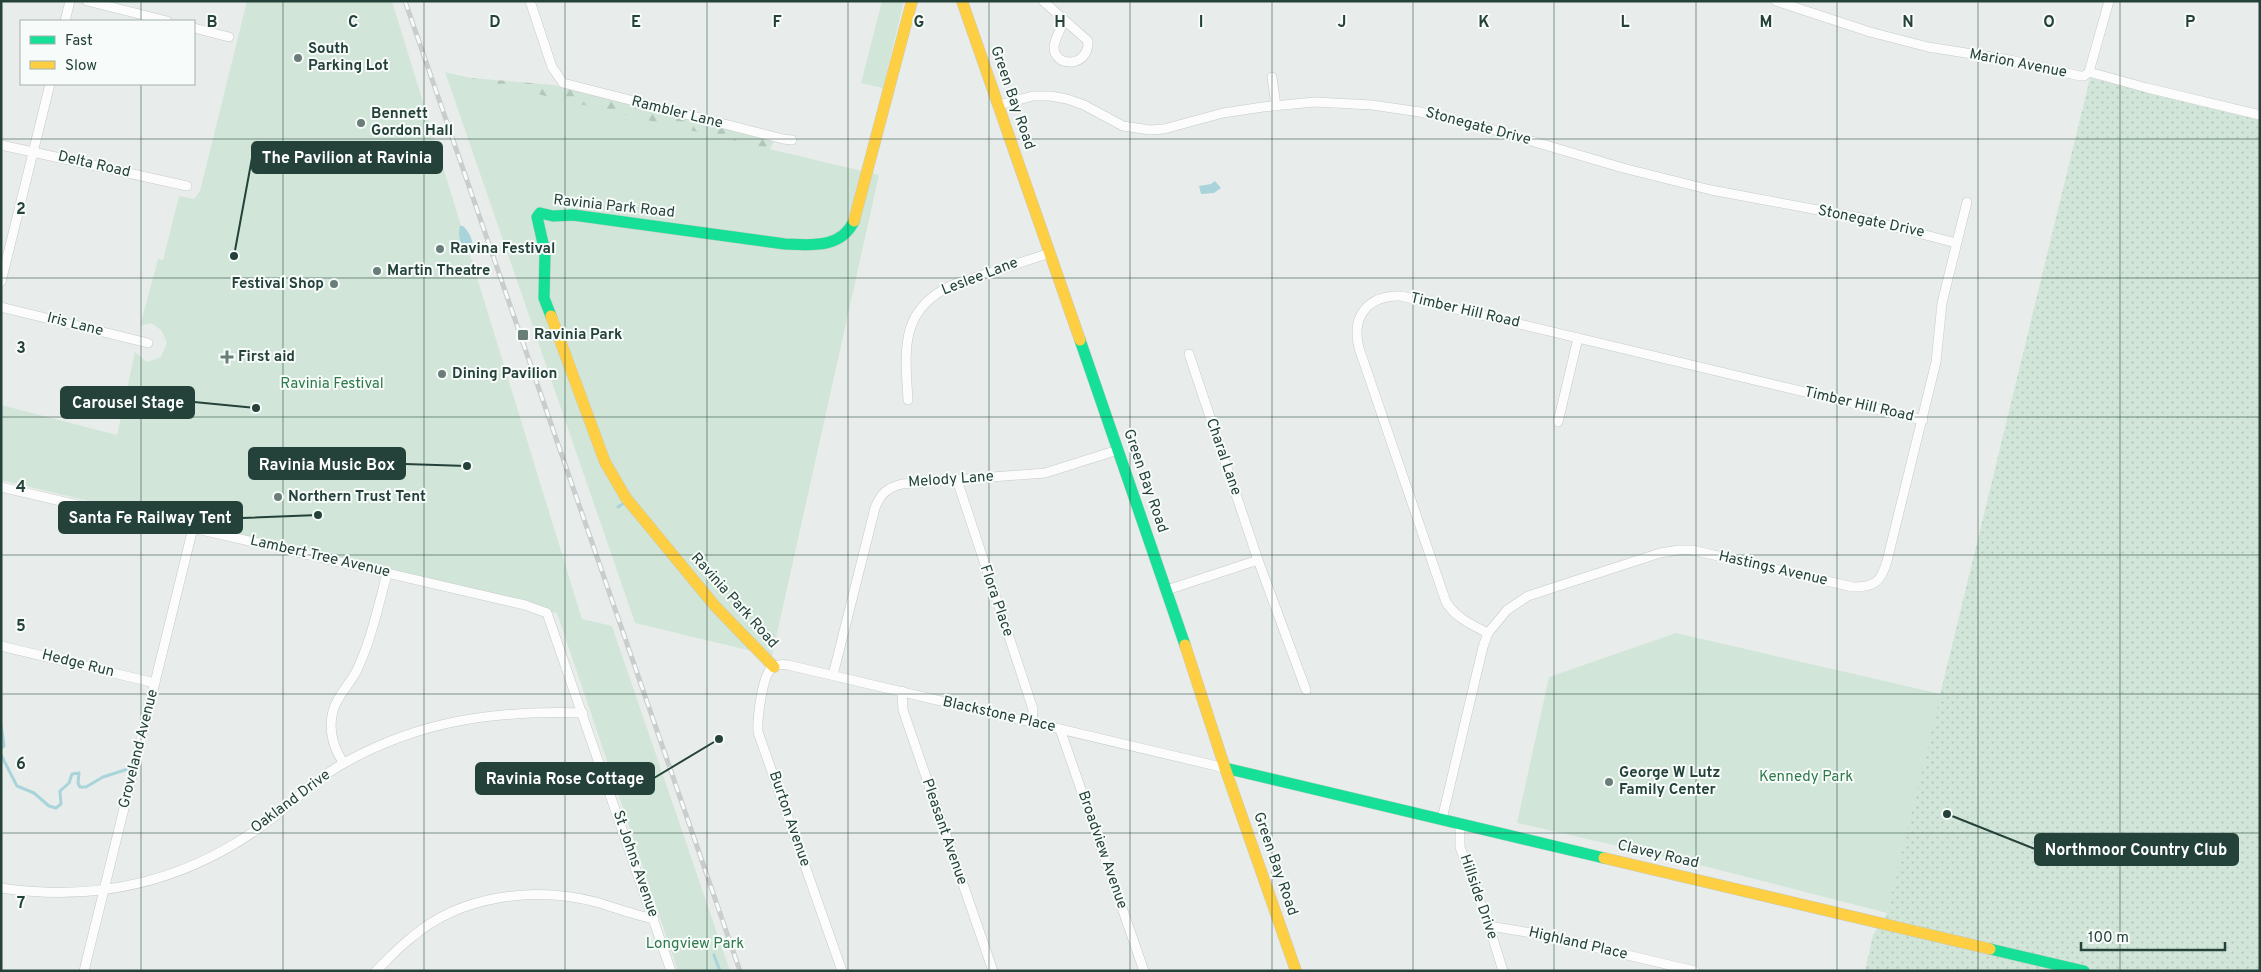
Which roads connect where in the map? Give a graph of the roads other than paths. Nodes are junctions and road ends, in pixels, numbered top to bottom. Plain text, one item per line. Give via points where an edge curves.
1 (70, 1) edge
2 (87, 1) edge
3 (530, 1) edge
4 (912, 1) edge
5 (963, 1) edge
6 (1044, 1) edge
7 (1776, 1) edge
8 (2108, 1) edge
9 (65, 20) edge
10 (163, 20) edge
11 (1064, 22) junction
12 (195, 28) edge
13 (229, 36) dead end
14 (2089, 72) junction
15 (1272, 77) dead end
16 (50, 85) edge
17 (999, 105) junction
18 (1276, 106) junction
19 (2260, 115) edge
20 (792, 140) dead end
21 (1, 145) edge
22 (34, 151) junction
23 (187, 186) dead end
24 (1967, 202) dead end
25 (1956, 242) junction
26 (1050, 253) junction
27 (1, 282) edge
28 (1, 307) edge
29 (1578, 338) junction
30 (148, 343) dead end
31 (1189, 354) dead end
32 (908, 400) dead end
33 (1922, 420) junction
34 (1558, 422) dead end
35 (1118, 450) junction
36 (957, 480) junction
37 (1, 487) edge
38 (193, 528) junction
39 (1258, 560) junction
40 (387, 574) junction
41 (1167, 590) junction
42 (548, 616) joint
43 (1488, 633) junction
44 (1, 646) edge
45 (774, 666) junction
46 (833, 675) junction
47 (155, 683) junction
48 (1306, 690) dead end
49 (902, 692) junction
50 (583, 713) junction
51 (1032, 722) junction
52 (1060, 729) junction
53 (344, 763) junction
54 (1225, 768) junction
55 (1442, 818) junction
56 (1460, 823) junction
57 (1, 888) edge
58 (105, 888) junction
59 (654, 919) junction
60 (1489, 926) junction
61 (84, 971) edge
62 (376, 971) edge
63 (671, 971) edge
64 (842, 971) edge
65 (993, 971) edge
66 (1144, 971) edge
67 (1296, 971) edge
68 (1503, 971) edge
69 (1695, 971) edge
70 (2084, 971) edge

1 - 9 street
2 - 10 street
3 - 20 street, Rambler Lane via 552,67 563,83
4 - 45 main road, Ravinia Park Road via 853,223 836,242 785,244 573,215 540,213 537,217 544,252 544,298 605,462 626,498 658,539 715,606
5 - 17 main road, Green Bay Road
6 - 11 street
7 - 14 street, Marion Avenue via 1928,47 2010,60 2080,76
8 - 14 street
11 - 11 street via 1055,51 1062,60 1078,61 1086,53 1088,41
12 - 13 street
14 - 19 street, Marion Avenue
15 - 18 street
16 - 22 street
17 - 18 street, Stonegate Drive via 1033,96 1050,96 1084,105 1124,126 1150,130 1223,113
17 - 26 main road, Green Bay Road
18 - 25 street, Stonegate Drive via 1315,102 1420,112 1676,181 1861,218
21 - 22 street, Delta Road
22 - 23 street, Delta Road
22 - 27 street
24 - 25 street, Hastings Avenue
25 - 33 street, Hastings Avenue via 1942,303 1936,362
26 - 32 street, Leslee Lane via 952,285 925,303 915,315 906,338
26 - 35 main road, Green Bay Road
28 - 30 street, Iris Lane
29 - 33 street, Timber Hill Road
29 - 34 street
29 - 43 street, Timber Hill Road via 1401,296 1380,297 1363,312 1356,325 1358,348 1446,602 1460,618
31 - 39 street, Charal Lane
33 - 43 street, Hastings Avenue via 1883,574 1867,587 1853,587 1679,550 1660,553 1528,596 1507,610
35 - 36 street, Melody Lane via 1045,473
35 - 41 main road, Green Bay Road
36 - 46 street, Melody Lane via 902,484 888,488 880,497
36 - 51 street, Flora Place via 1033,709
37 - 38 street, Lambert Tree Avenue via 142,520
38 - 40 street, Lambert Tree Avenue
38 - 47 street, Groveland Avenue
39 - 41 street
39 - 48 street, Charal Lane
40 - 42 street, Lambert Tree Avenue via 542,609
40 - 53 street via 368,642 332,715 330,728
41 - 54 main road, Green Bay Road
42 - 50 street, St Johns Avenue
43 - 55 street, Hastings Avenue
44 - 47 street, Hedge Run
45 - 46 street, Blackstone Place via 788,665
45 - 64 street, Burton Avenue via 768,673 757,718 758,732
46 - 49 street, Blackstone Place
47 - 58 street, Groveland Avenue
49 - 51 street, Blackstone Place
49 - 65 street, Pleasant Avenue via 903,710
50 - 53 street, Oakland Drive via 512,712 468,718 410,733
50 - 59 street, St Johns Avenue
51 - 52 street, Blackstone Place
52 - 54 street, Blackstone Place
52 - 66 street, Broadview Avenue
53 - 58 street, Oakland Drive via 259,829 208,859 154,881
54 - 55 main road, Clavey Road
54 - 67 main road, Green Bay Road
55 - 56 main road, Clavey Road
56 - 60 street, Hillside Drive via 1460,846
56 - 70 main road, Clavey Road
57 - 58 street, Oakland Drive via 56,893
58 - 61 street, Groveland Avenue
59 - 62 street via 558,895 499,898 464,908 427,926
59 - 63 street, St Johns Avenue
60 - 68 street, Hillside Drive
60 - 69 street, Highland Place via 1538,934

